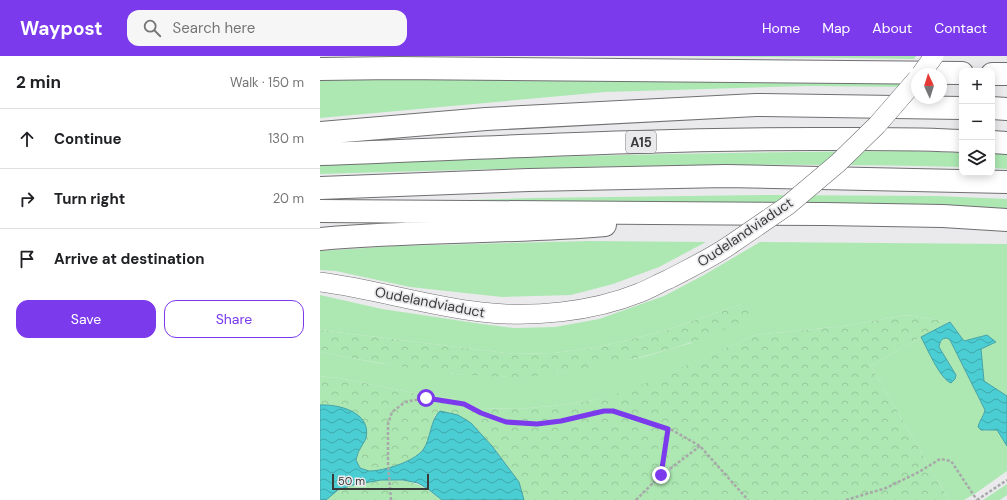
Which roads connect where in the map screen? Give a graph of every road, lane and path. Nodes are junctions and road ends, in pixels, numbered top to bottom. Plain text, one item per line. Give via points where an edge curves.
1 (934, 56) edge
2 (925, 68) edge
3 (320, 69) edge
4 (959, 73) edge
5 (995, 74) edge
6 (1007, 74) edge
7 (911, 86) edge
8 (959, 108) edge
9 (995, 108) edge
10 (1007, 109) edge
11 (320, 133) edge
12 (959, 141) edge
13 (995, 142) edge
14 (1007, 143) edge
15 (320, 154) edge
16 (1007, 182) edge
17 (320, 188) edge
18 (320, 211) edge
19 (734, 214) junction
20 (1007, 220) edge
21 (320, 239) edge
22 (320, 282) edge
23 (668, 429) junction
24 (700, 446) junction
25 (661, 475) junction
26 (1007, 480) edge
27 (392, 500) edge
28 (636, 500) edge
29 (748, 500) edge
30 (846, 500) edge
31 (977, 500) edge

1 - 2 main road, bridge
3 - 4 highway
5 - 6 highway
7 - 22 main road, Oudelandviaduct, bridge via 877,125 838,163 787,206 706,260 640,293 573,310 506,315 436,305
8 - 11 highway, A15 via 756,105 486,119
9 - 10 highway
12 - 15 highway, A15 via 768,139
13 - 14 highway
16 - 17 highway via 726,176
18 - 19 highway
19 - 20 highway via 936,216
19 - 21 highway via 561,229
23 - 24 path
23 - 25 path
23 - 27 path via 613,411 537,424 506,422 464,404 426,398 405,402 392,412 388,424 389,488
24 - 25 path
24 - 29 path
25 - 28 path
26 - 31 path
30 - 31 path via 886,488 940,459 951,462

